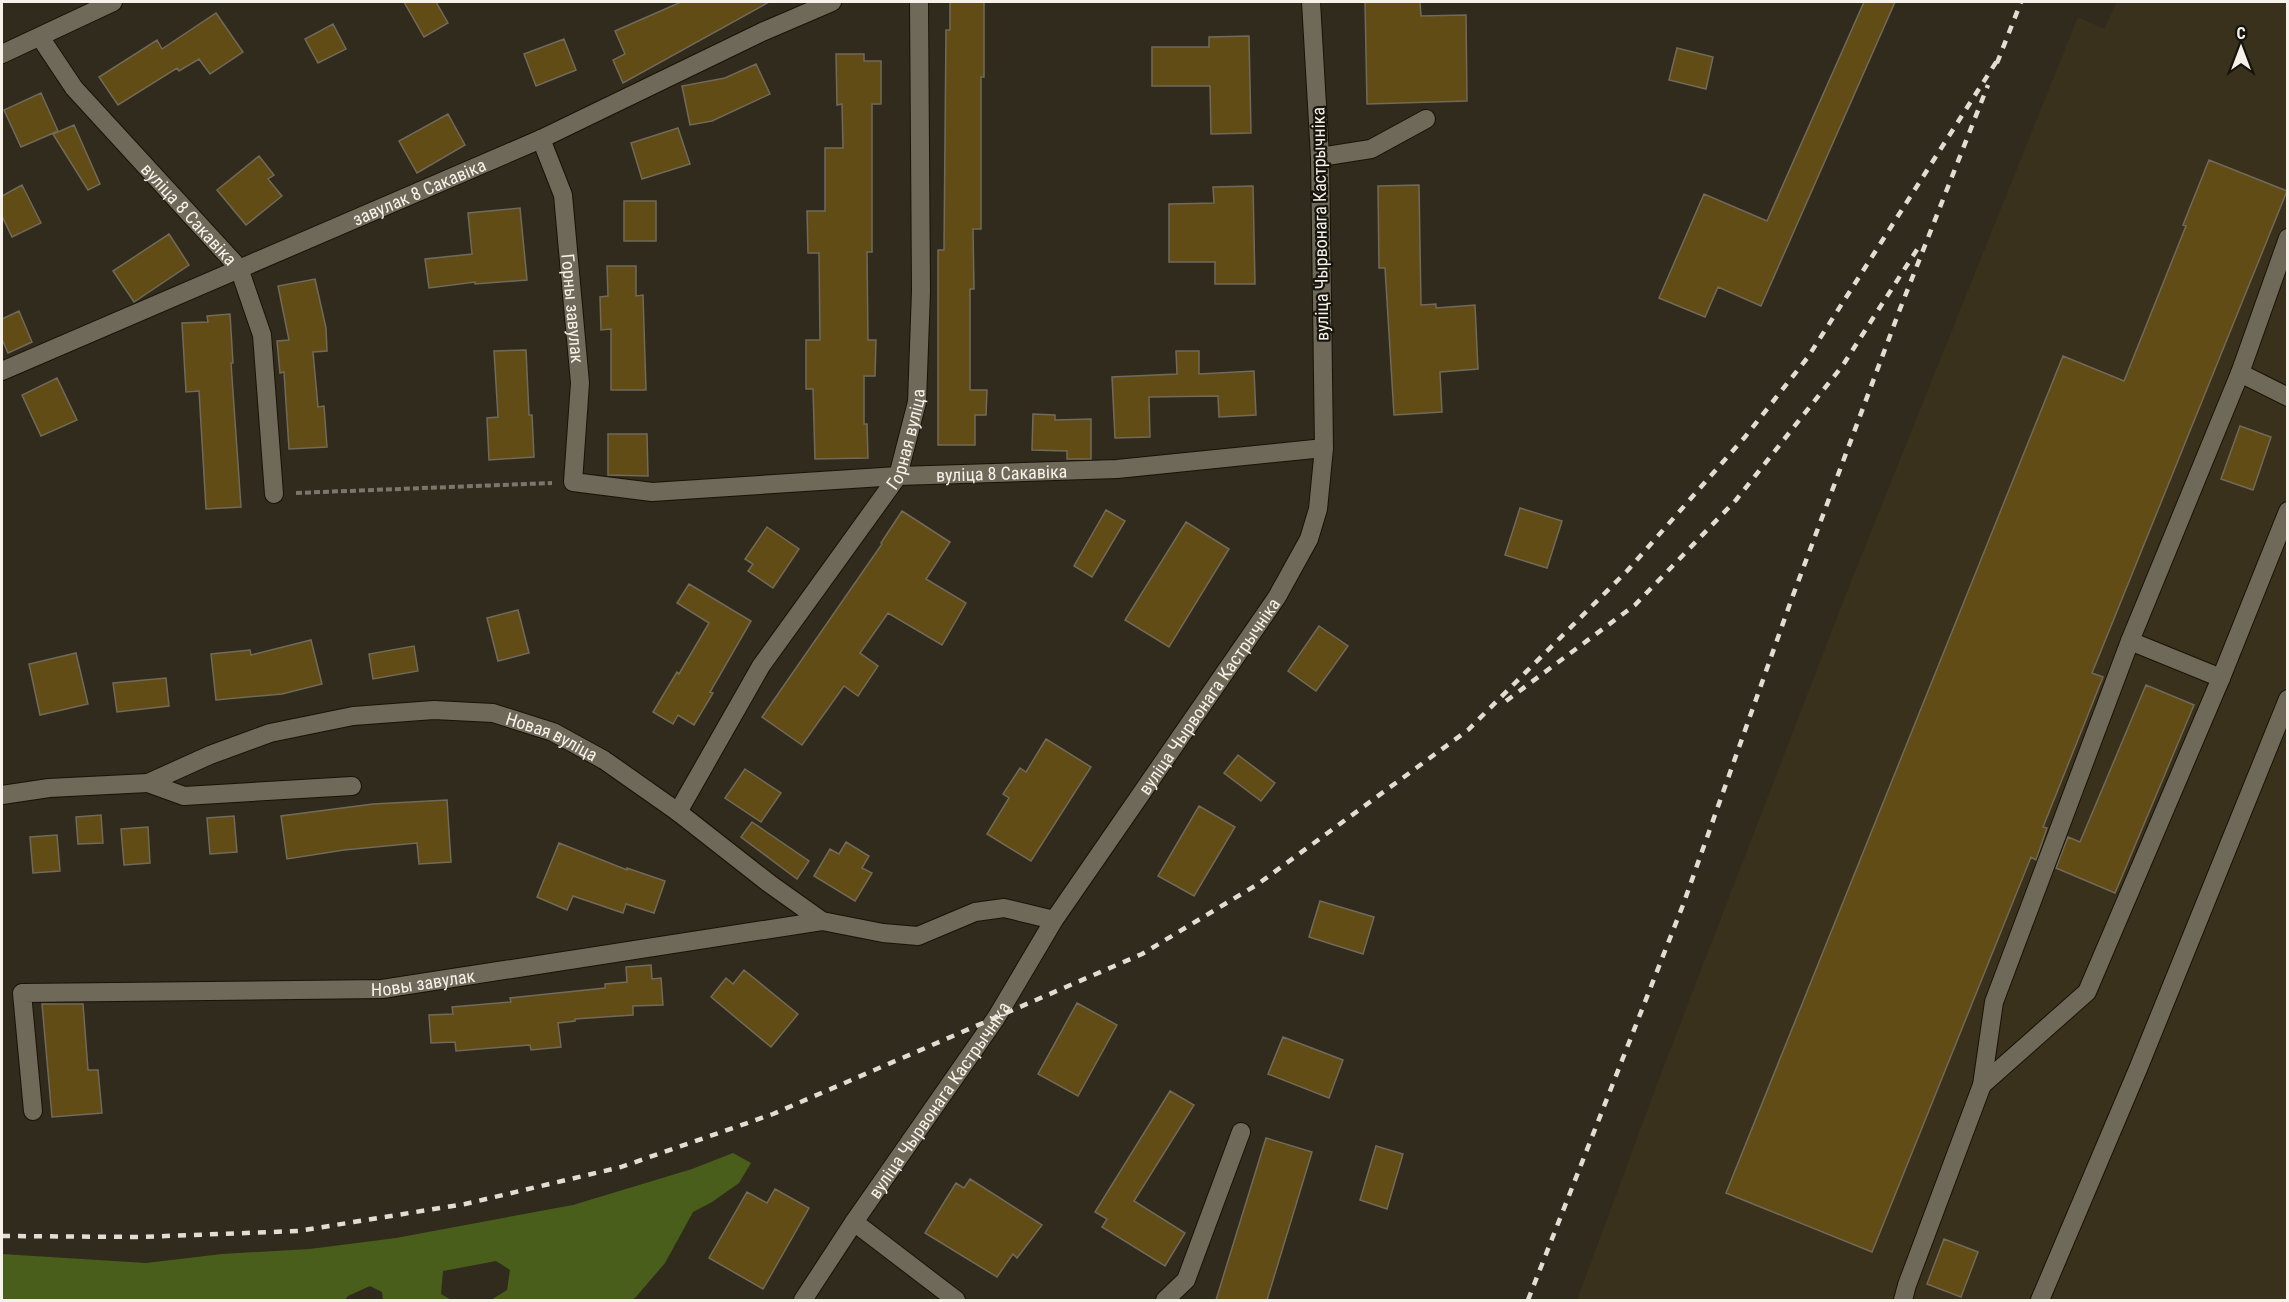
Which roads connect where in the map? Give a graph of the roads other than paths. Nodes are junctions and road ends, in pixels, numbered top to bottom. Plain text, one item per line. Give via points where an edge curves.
1 (113, 2) edge
2 (832, 2) edge
3 (919, 2) edge
4 (1311, 2) edge
5 (88, 7) edge
6 (40, 38) junction
7 (2, 54) edge
8 (1426, 119) dead end
9 (541, 139) junction
10 (1320, 157) junction
11 (2288, 238) edge
12 (239, 268) junction
13 (2, 371) edge
14 (2240, 373) junction
15 (2288, 397) edge
16 (1324, 448) junction
17 (898, 476) junction
18 (573, 482) joint
19 (274, 494) road end
20 (2288, 511) edge
21 (2130, 641) junction
22 (2222, 678) junction
23 (2288, 699) edge
24 (148, 783) junction
25 (352, 786) dead end
26 (2, 795) edge
27 (678, 812) junction
28 (822, 921) junction
29 (1054, 921) junction
30 (1982, 1085) junction
31 (33, 1111) dead end
32 (1241, 1132) dead end
33 (854, 1222) junction
34 (804, 1300) edge
35 (956, 1300) edge
36 (1165, 1300) edge
37 (1904, 1300) edge
38 (2040, 1300) edge

1 - 5 street
2 - 9 street, завулак 8 Сакавіка
3 - 17 street, Горная вуліца via 921,291 917,402
4 - 10 street, вуліца Чырвонага Кастрычніка
5 - 6 street
6 - 7 street
6 - 12 street, вуліца 8 Сакавіка via 74,88
8 - 10 street via 1371,149
9 - 12 street, завулак 8 Сакавіка
9 - 18 street, Горны завулак via 564,207 580,383
10 - 16 street, вуліца Чырвонага Кастрычніка
11 - 14 street
12 - 13 street, завулак 8 Сакавіка
12 - 19 street, вуліца 8 Сакавіка via 262,335
14 - 15 street
14 - 21 street
16 - 17 street, вуліца 8 Сакавіка via 1117,469
16 - 29 street, вуліца Чырвонага Кастрычніка via 1318,509 1309,539 1277,597
17 - 18 street, вуліца 8 Сакавіка via 652,492
17 - 27 street, Горная вуліца via 761,666
20 - 22 street
21 - 22 street
21 - 30 street via 1994,1002
22 - 30 street via 2087,992
23 - 38 street
24 - 25 street via 184,796
24 - 26 street, Новая вуліца via 49,788
24 - 27 street, Новая вуліца via 270,734 353,717 458,711 493,713 553,732 604,760
27 - 28 street, Новая вуліца
28 - 29 street, Новая вуліца via 918,936 975,912 1004,908
28 - 31 street, Новы завулак via 382,989 22,993
29 - 33 street, вуліца Чырвонага Кастрычніка via 996,1018
30 - 37 street
32 - 36 street via 1186,1280
33 - 34 street, вуліца Чырвонага Кастрычніка
33 - 35 street

